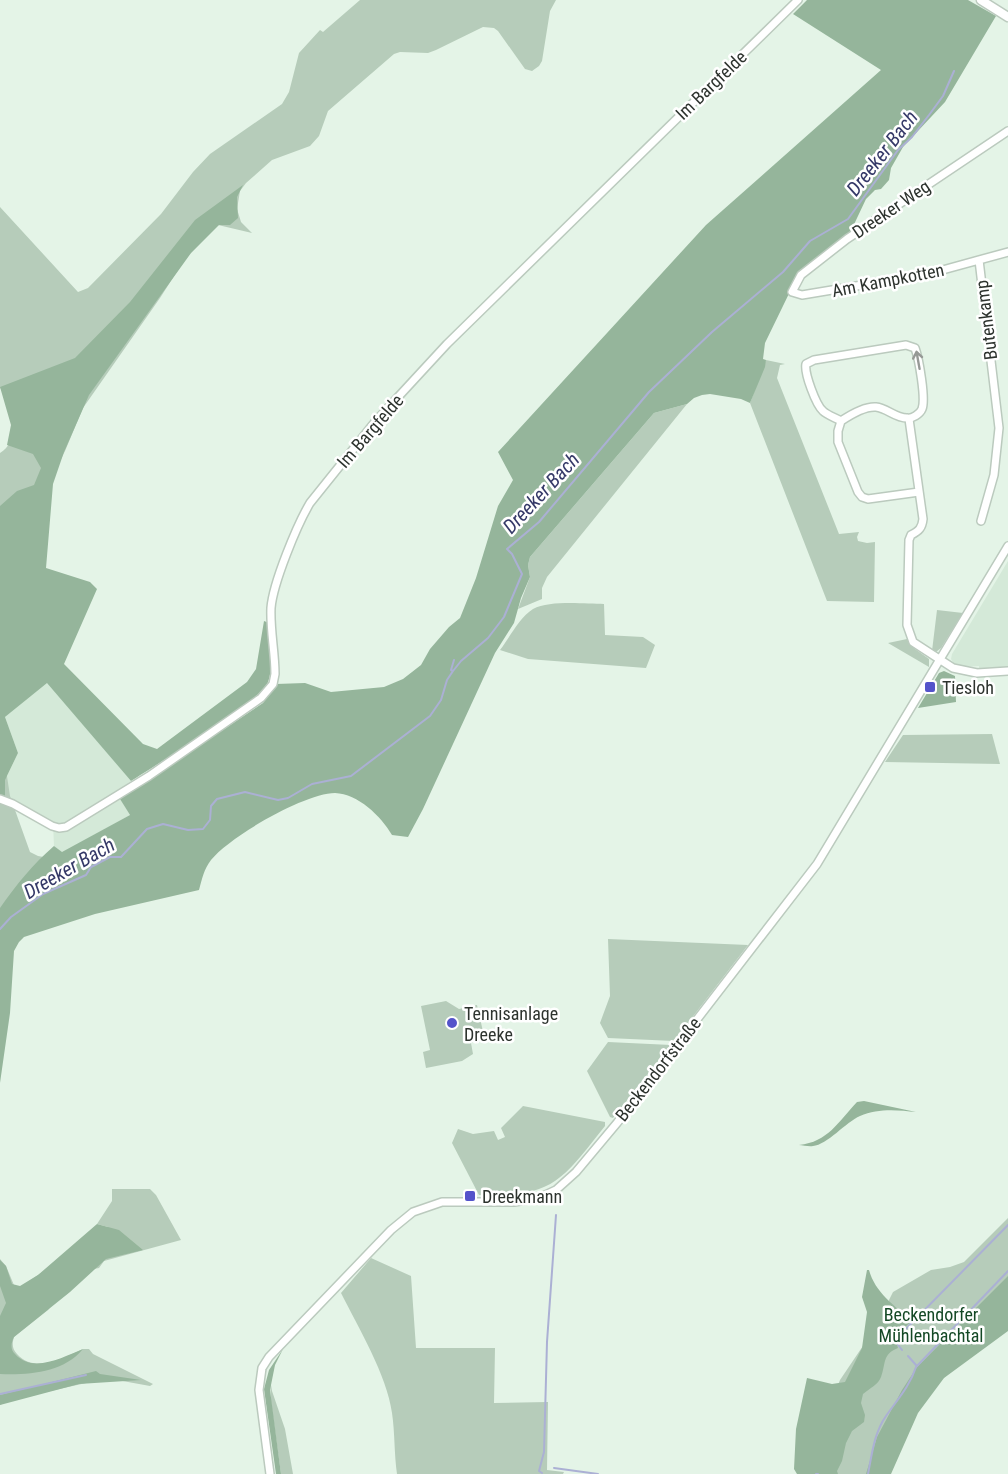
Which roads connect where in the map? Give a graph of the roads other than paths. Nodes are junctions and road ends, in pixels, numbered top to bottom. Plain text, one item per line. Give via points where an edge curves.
1 (798, 0) edge
2 (981, 0) edge
3 (1008, 17) edge
4 (1008, 131) edge
5 (1008, 252) edge
6 (979, 260) junction
7 (802, 295) joint
8 (909, 419) junction
9 (841, 421) junction
10 (919, 492) junction
11 (981, 521) dead end
12 (1008, 546) edge
13 (940, 660) junction
14 (1008, 671) edge
15 (0, 799) edge
16 (270, 1474) edge

1 - 15 street, Im Bargfelde via 447,344 375,422 310,503 273,594 275,674 273,684 261,698 149,776 66,827 52,826
2 - 3 main road
4 - 7 street, Dreeker Weg via 847,238 801,275 792,292
5 - 6 street, Am Kampkotten
6 - 7 street, Am Kampkotten via 928,274
6 - 11 street, Butenkamp via 999,428 994,475
8 - 9 street via 869,407
8 -> 9 street via 922,410 923,401 918,354 906,345 806,364 806,375 823,412
8 - 10 street
9 - 10 street via 838,441 862,497
10 - 13 street via 923,519 918,532 909,540 907,624 913,642
12 - 13 street, Beckendorfstraße
13 - 14 street via 970,672
13 - 16 street, Beckendorfstraße via 817,864 576,1172 556,1190 539,1198 445,1202 413,1212 269,1357 262,1368 259,1390

